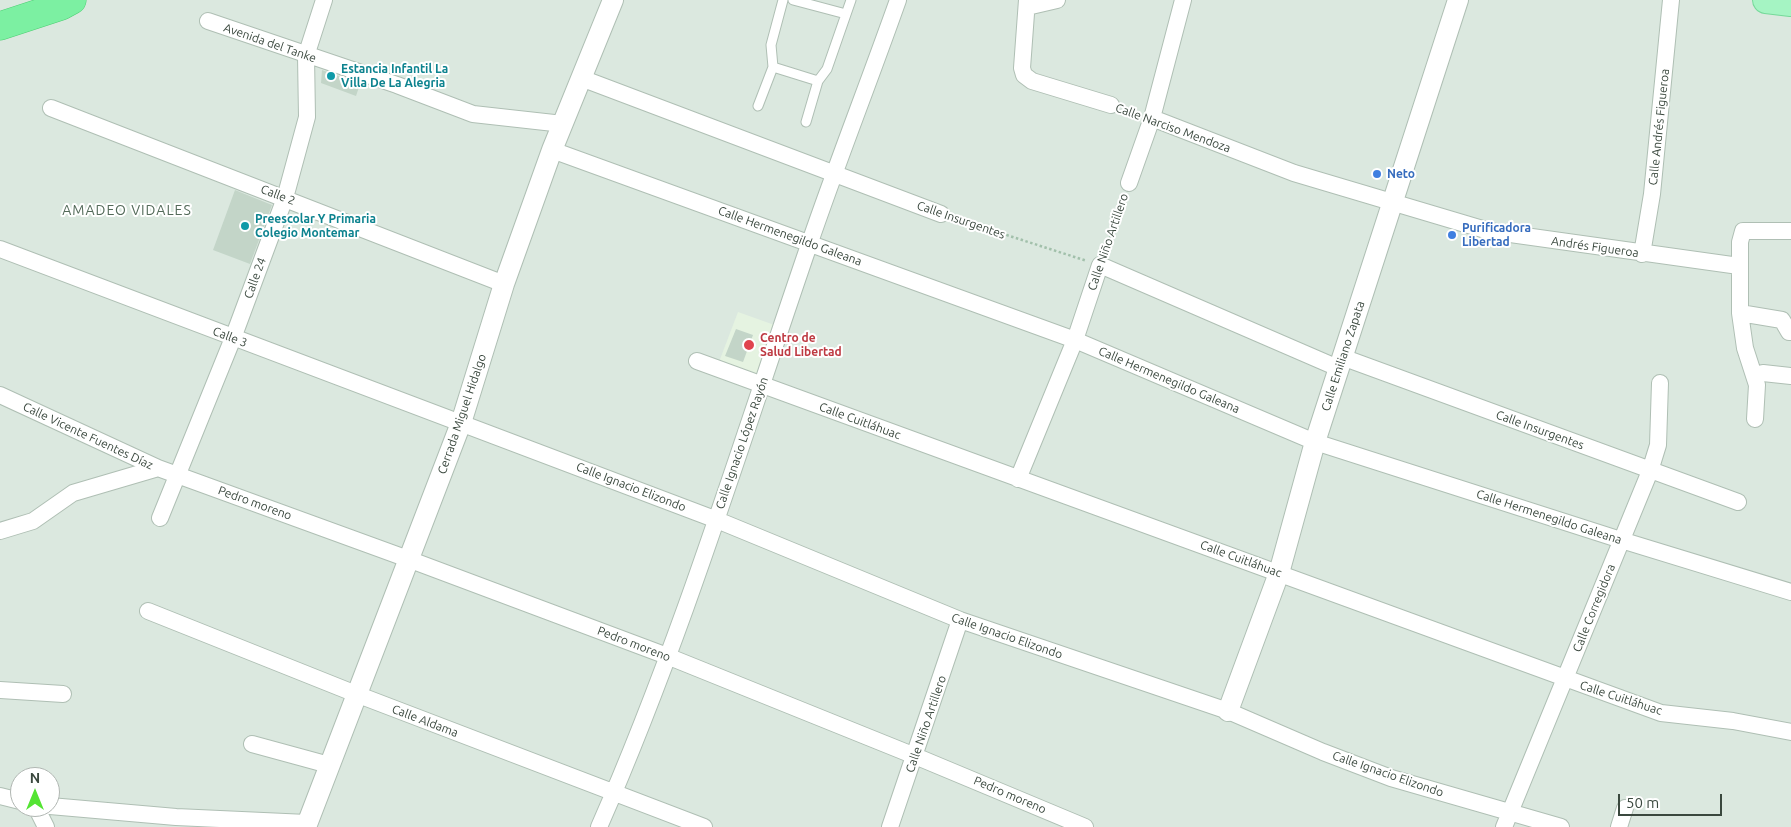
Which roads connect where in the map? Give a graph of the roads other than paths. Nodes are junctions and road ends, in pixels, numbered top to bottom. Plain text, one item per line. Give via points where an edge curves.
1 (72, 0) edge
2 (324, 0) edge
3 (613, 0) edge
4 (783, 0) edge
5 (793, 0) edge
6 (851, 0) edge
7 (898, 0) edge
8 (1057, 0) edge
9 (1183, 0) edge
10 (1458, 0) edge
11 (1671, 0) edge
12 (1766, 0) edge
13 (1791, 3) edge
14 (1027, 4) edge
15 (846, 14) junction
16 (208, 21) dead end
17 (0, 26) edge
18 (306, 56) junction
19 (773, 67) junction
20 (582, 78) junction
21 (818, 81) junction
22 (758, 106) dead end
23 (1111, 106) road end
24 (51, 108) dead end
25 (1152, 118) junction
26 (806, 122) dead end
27 (563, 124) junction
28 (552, 150) junction
29 (835, 175) junction
30 (1129, 182) road end
31 (285, 198) junction
32 (1394, 203) junction
33 (941, 214) road end
34 (1791, 231) edge
35 (810, 243) junction
36 (0, 249) edge
37 (1642, 254) junction
38 (1100, 265) joint
39 (1740, 266) junction
40 (504, 284) junction
41 (1740, 313) junction
42 (1791, 332) edge
43 (233, 338) junction
44 (1075, 340) junction
45 (697, 361) dead end
46 (1340, 363) junction
47 (1754, 375) junction
48 (1791, 376) edge
49 (1660, 383) dead end
50 (762, 385) junction
51 (0, 395) edge
52 (1756, 419) dead end
53 (461, 423) junction
54 (1315, 442) junction
55 (158, 468) junction
56 (1650, 471) junction
57 (178, 475) junction
58 (1018, 478) junction
59 (1738, 502) dead end
60 (160, 518) dead end
61 (717, 520) junction
62 (0, 531) edge
63 (1621, 540) junction
64 (408, 559) junction
65 (1279, 573) junction
66 (1791, 592) edge
67 (148, 611) dead end
68 (960, 620) junction
69 (666, 656) junction
70 (1565, 679) junction
71 (0, 690) edge
72 (63, 694) dead end
73 (356, 694) junction
74 (1228, 711) junction
75 (1791, 732) edge
76 (252, 744) dead end
77 (915, 756) junction
78 (329, 765) junction
79 (614, 792) junction
80 (60, 808) edge
81 (1625, 808) dead end
82 (137, 820) edge
83 (1507, 820) edge
84 (306, 825) edge
85 (599, 827) edge
86 (704, 827) edge
87 (890, 827) edge
88 (1085, 827) edge
89 (1561, 827) edge
90 (1619, 827) edge

1 - 17 highway
2 - 18 street, Calle 24
3 - 20 street, Cerrada Miguel Hidalgo
4 - 19 lane via 771,45
5 - 15 lane
6 - 15 lane
7 - 29 street, Calle Ignacio López Rayón
8 - 14 street
9 - 25 street, Calle Niño Artillero
10 - 32 street, Calle Emiliano Zapata
11 - 37 street, Calle Andrés Figueroa via 1652,194
12 - 13 main road
14 - 23 street, Calle Narciso Mendoza via 1024,76
15 - 21 lane via 827,69
16 - 18 street, Avenida del Tanke
18 - 27 street, Avenida del Tanke via 473,114
18 - 31 street, Calle 24 via 307,117
19 - 21 lane
19 - 22 lane
20 - 27 street, Cerrada Miguel Hidalgo
20 - 29 street, Calle Insurgentes
21 - 26 lane
24 - 31 street, Calle 2
25 - 30 street, Calle Niño Artillero
25 - 32 street, Calle Narciso Mendoza via 1294,173
27 - 28 street, Cerrada Miguel Hidalgo
28 - 35 street, Calle Hermenegildo Galeana
28 - 40 street, Cerrada Miguel Hidalgo
29 - 33 street, Calle Insurgentes
29 - 35 street, Calle Ignacio López Rayón
31 - 40 street, Calle 2
31 - 43 street, Calle 24
32 - 37 street, Andrés Figueroa via 1489,231
32 - 46 street, Calle Emiliano Zapata
34 - 39 street via 1743,231
35 - 44 street, Calle Hermenegildo Galeana
35 - 50 street, Calle Ignacio López Rayón
36 - 43 street, Calle 3
37 - 39 street, Andrés Figueroa
38 - 44 street, Calle Niño Artillero
38 - 46 street, Calle Insurgentes
39 - 41 street
40 - 53 street, Cerrada Miguel Hidalgo
41 - 42 street via 1782,320
41 - 47 street via 1745,348
43 - 53 street, Calle 3
43 - 57 street, Calle 24
44 - 54 street, Calle Hermenegildo Galeana
44 - 58 street, Calle Niño Artillero
45 - 50 street, Calle Cuitláhuac
46 - 54 street, Calle Emiliano Zapata
46 - 56 street, Calle Insurgentes
47 - 48 street
47 - 52 street via 1757,385
49 - 56 street, Calle Corregidora via 1658,445
50 - 58 street, Calle Cuitláhuac
50 - 61 street, Calle Ignacio López Rayón
51 - 55 street, Calle Vicente Fuentes Díaz
53 - 61 street, Calle Ignacio Elizondo
53 - 64 street, Cerrada Miguel Hidalgo
54 - 63 street, Calle Hermenegildo Galeana
54 - 65 street, Calle Emiliano Zapata
55 - 57 street, Calle Vicente Fuentes Díaz
55 - 62 street via 73,493 33,520
56 - 59 street, Calle Insurgentes
56 - 63 street, Calle Corregidora
57 - 60 street, Calle 24
57 - 64 street, Pedro moreno
58 - 65 street, Calle Cuitláhuac
61 - 68 street, Calle Ignacio Elizondo
61 - 69 street, Calle Ignacio López Rayón
63 - 66 street, Calle Hermenegildo Galeana
63 - 70 street, Calle Corregidora
64 - 69 street, Pedro moreno
64 - 73 street, Cerrada Miguel Hidalgo
65 - 70 street, Calle Cuitláhuac
65 - 74 street, Calle Emiliano Zapata
67 - 73 street, Calle Aldama
68 - 74 street, Calle Ignacio Elizondo
68 - 77 street, Calle Niño Artillero
69 - 77 street, Pedro moreno
69 - 79 street, Calle Ignacio López Rayón
70 - 75 street, Calle Cuitláhuac via 1661,713
70 - 83 street, Calle Corregidora
71 - 72 street
73 - 78 street, Cerrada Miguel Hidalgo
73 - 79 street, Calle Aldama
74 - 83 street, Calle Ignacio Elizondo via 1315,749
76 - 78 street
77 - 87 street, Calle Niño Artillero
77 - 88 street, Pedro moreno
78 - 84 street, Cerrada Miguel Hidalgo
79 - 85 street, Calle Ignacio López Rayón
79 - 86 street, Calle Aldama
80 - 82 street
81 - 90 street
82 - 84 street
83 - 89 street, Calle Ignacio Elizondo

